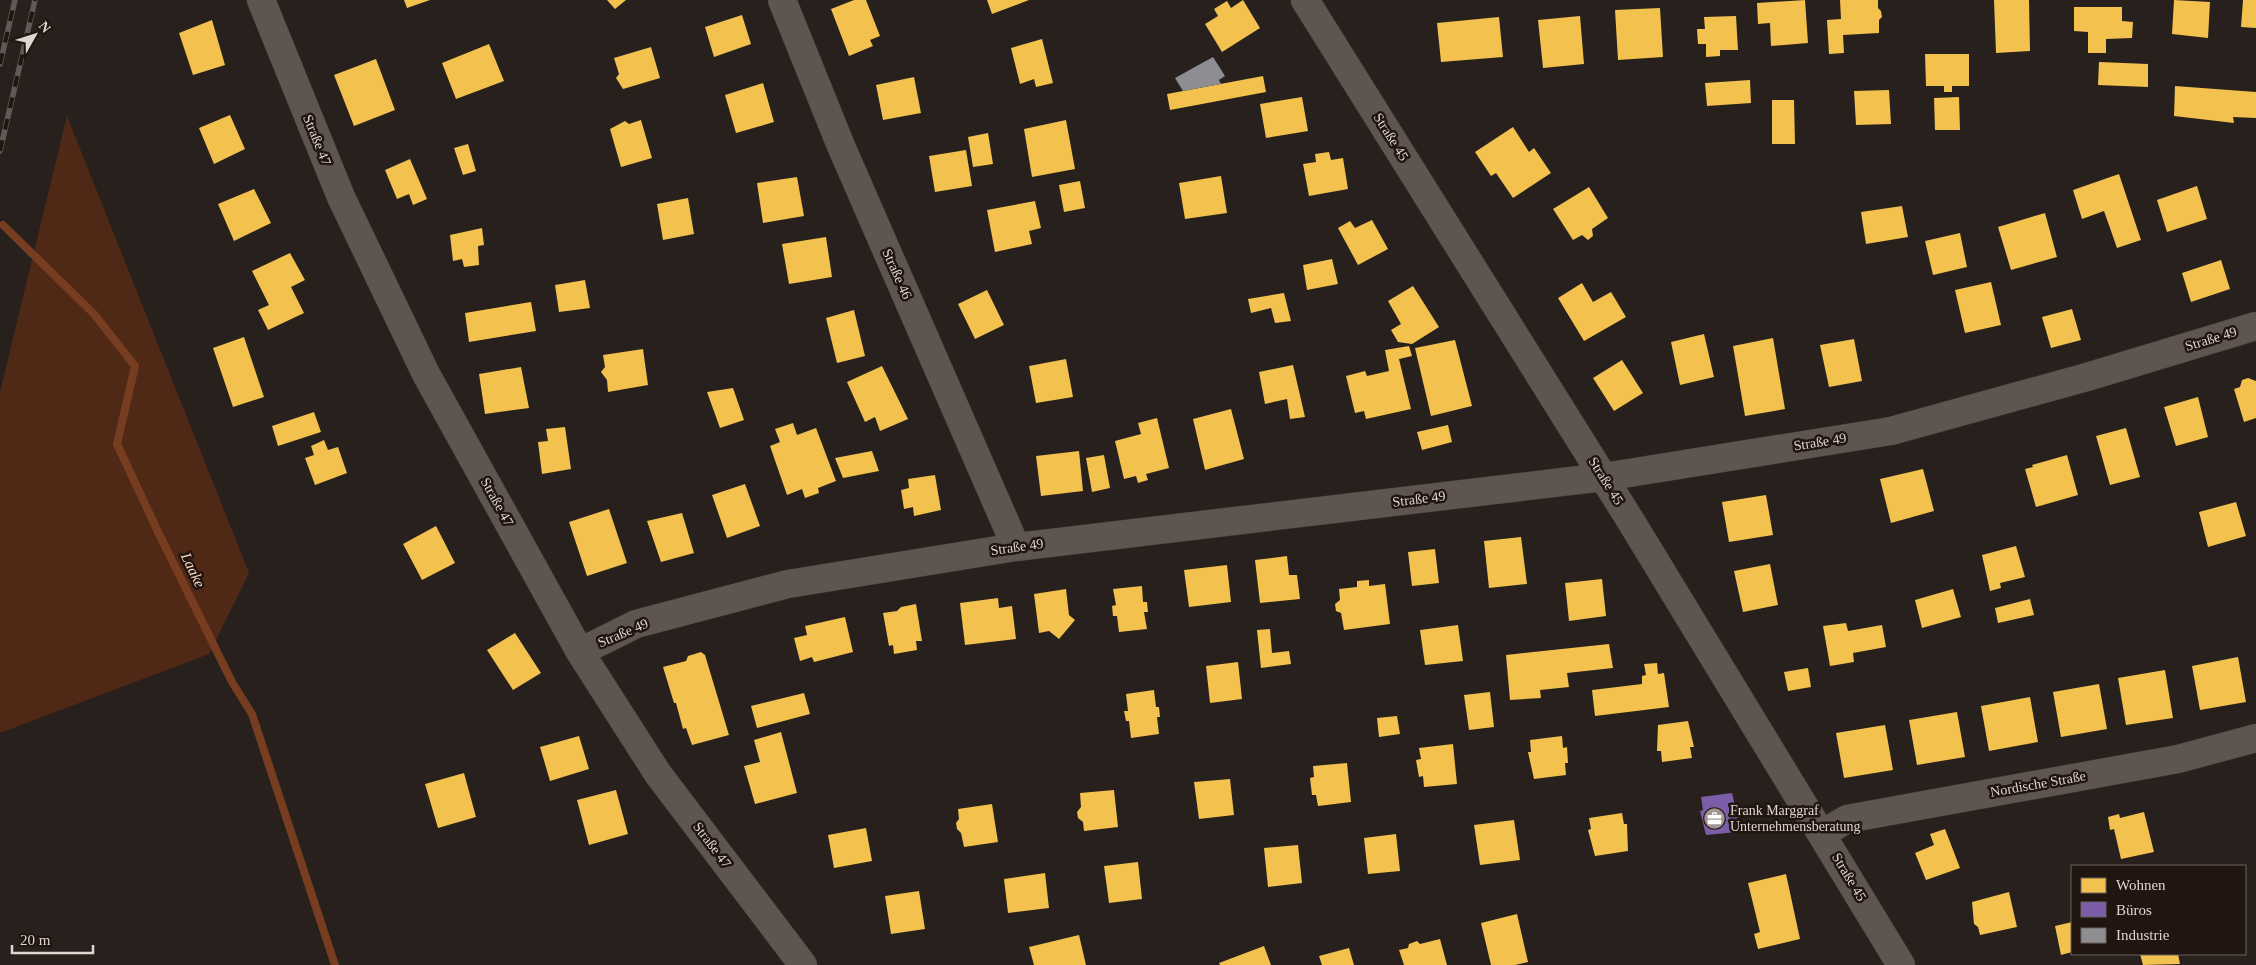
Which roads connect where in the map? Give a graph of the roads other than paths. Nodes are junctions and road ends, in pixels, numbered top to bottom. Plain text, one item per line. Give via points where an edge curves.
1 (261, 0) edge
2 (782, 0) edge
3 (1305, 0) edge
4 (2256, 326) edge
5 (1604, 477) junction
6 (1016, 547) junction
7 (580, 652) junction
8 (2256, 738) edge
9 (1822, 834) junction
10 (803, 965) edge
11 (1901, 965) edge

1 - 7 street, Straße 47 via 341,197 426,374
2 - 6 street, Straße 46 via 841,146
3 - 5 street, Straße 45
4 - 5 street, Straße 49 via 1891,431
5 - 6 street, Straße 49
5 - 9 street, Straße 45
6 - 7 street, Straße 49 via 788,584 636,624
7 - 10 street, Straße 47 via 658,774
8 - 9 street, Nordische Straße via 2178,759 1847,819
9 - 11 street, Straße 45

